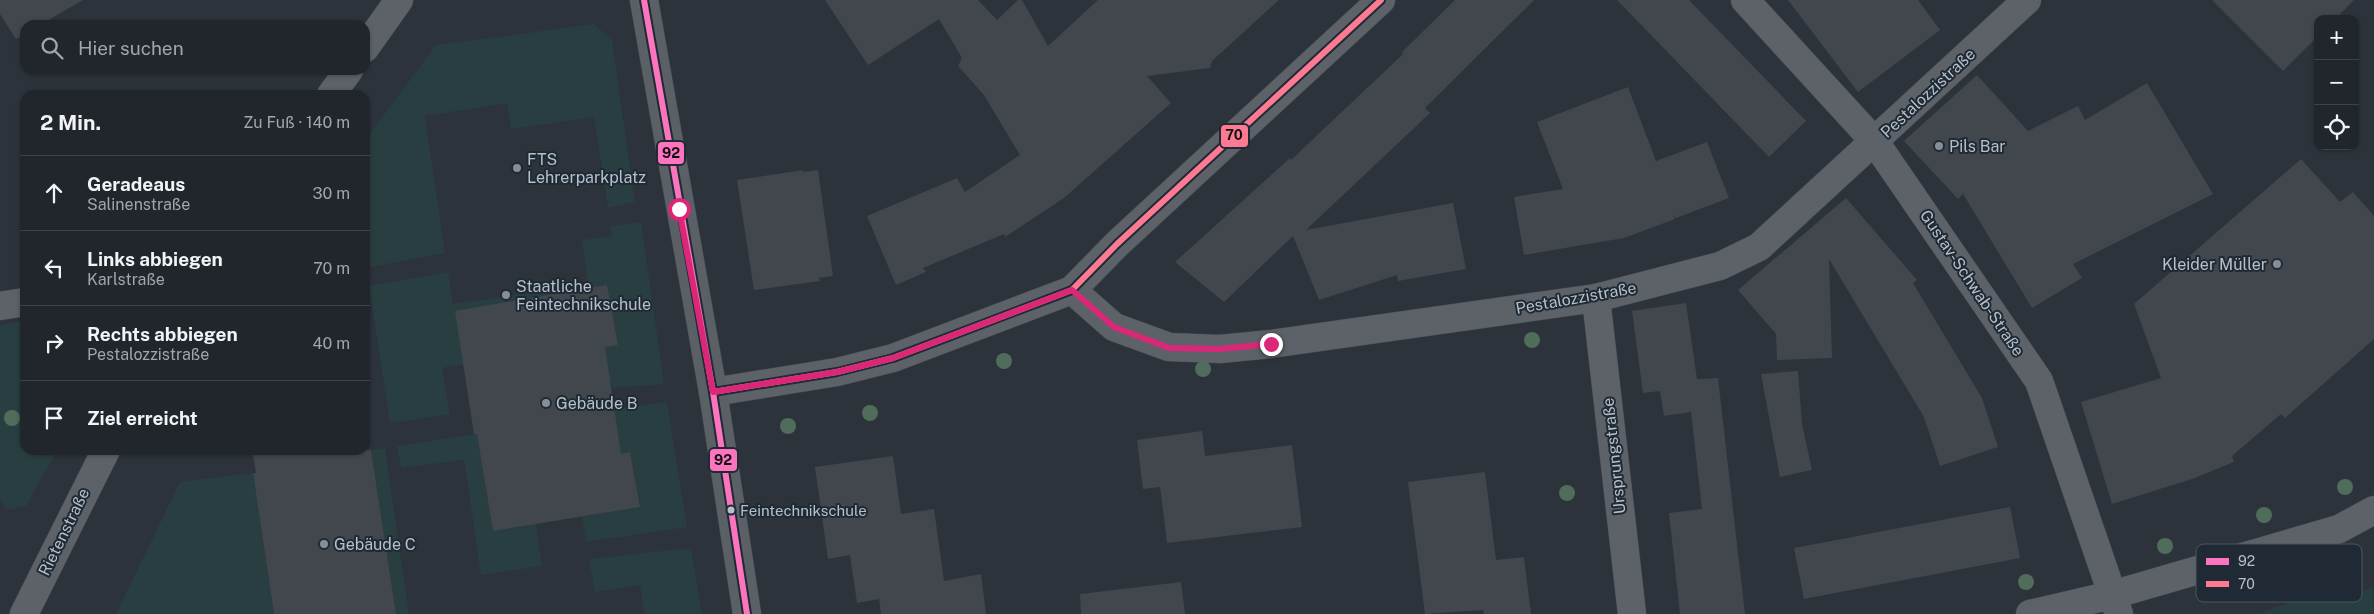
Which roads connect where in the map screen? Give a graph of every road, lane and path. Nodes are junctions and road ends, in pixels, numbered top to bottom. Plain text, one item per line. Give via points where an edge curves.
1 (399, 0) edge
2 (644, 0) edge
3 (1381, 0) edge
4 (1745, 0) edge
5 (2027, 0) edge
6 (370, 41) edge
7 (345, 75) edge
8 (335, 90) edge
9 (1875, 142) junction
10 (1072, 290) junction
11 (1596, 298) junction
12 (20, 303) edge
13 (0, 306) edge
14 (713, 392) junction
15 (104, 455) edge
16 (2374, 510) edge
17 (2294, 544) edge
18 (2196, 577) edge
19 (2115, 604) edge
20 (24, 614) edge
21 (747, 614) edge
22 (1632, 614) edge
23 (2030, 614) edge

1 - 6 street
2 - 14 street
3 - 10 street via 1117,244
4 - 9 street, Gustav-Schwab-Straße
5 - 9 street, Pestalozzistraße
7 - 8 street
9 - 11 street, Pestalozzistraße via 1759,247 1720,266
9 - 19 street, Gustav-Schwab-Straße via 2039,381
10 - 11 street, Pestalozzistraße via 1114,327 1169,348 1220,349
10 - 14 street via 893,358 837,372
11 - 22 street, Ursprungstraße
12 - 13 street
14 - 21 street
15 - 20 street, Rietenstraße
16 - 17 street via 2339,529
18 - 19 street
19 - 23 street

